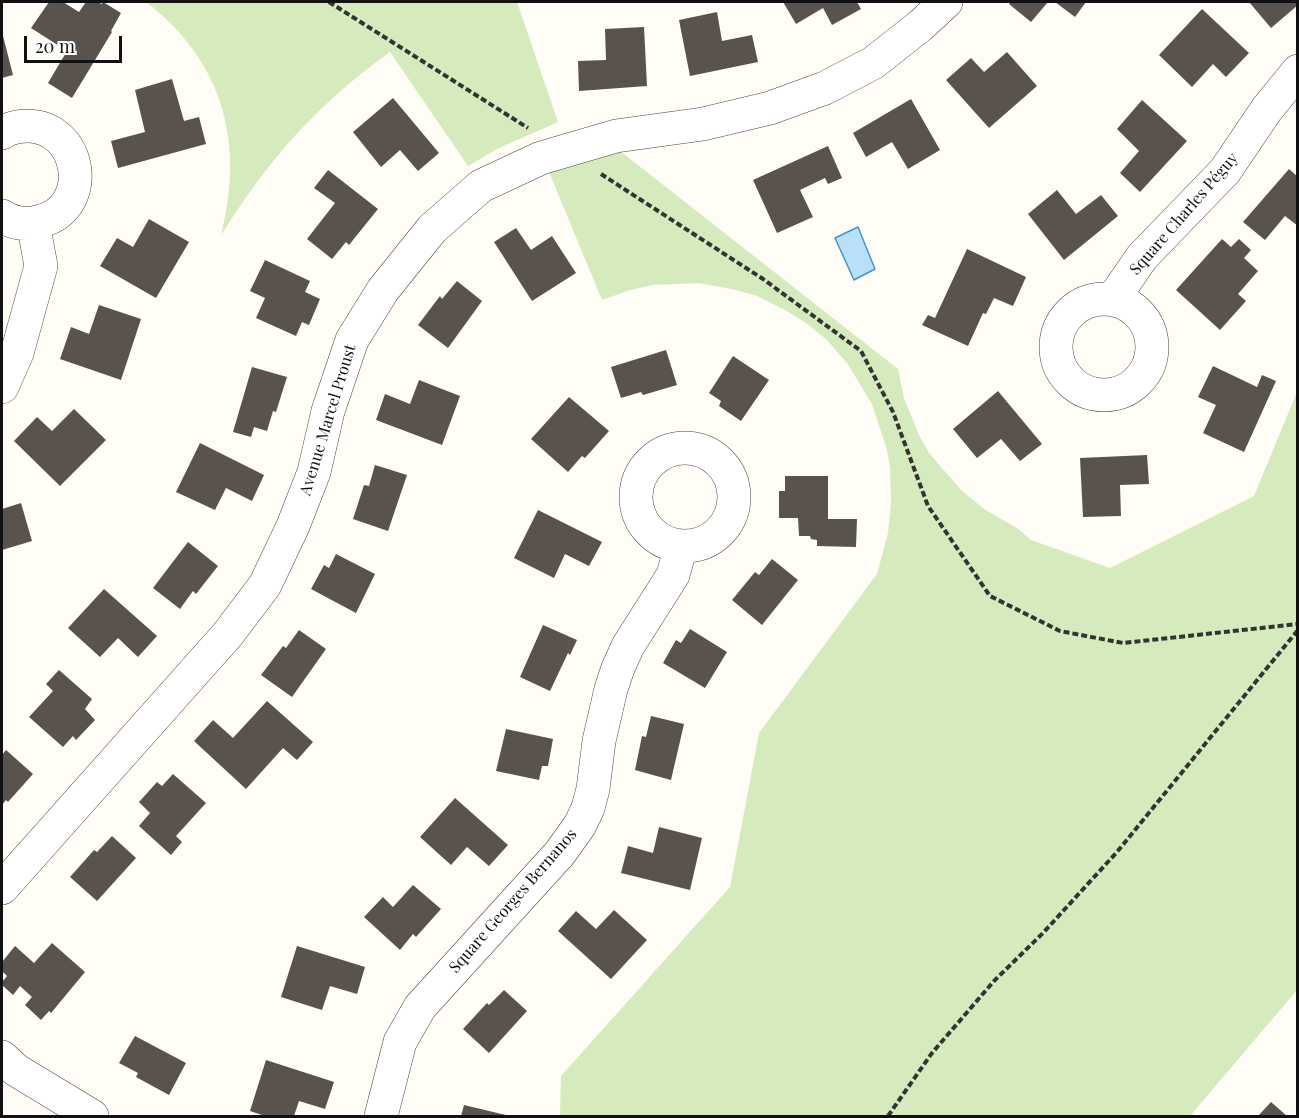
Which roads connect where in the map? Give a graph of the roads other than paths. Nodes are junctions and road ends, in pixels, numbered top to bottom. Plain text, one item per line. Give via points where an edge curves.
1 (946, 2) edge
2 (1298, 71) edge
3 (2, 133) edge
4 (2, 216) edge
5 (33, 223) junction
6 (1113, 299) dead end
7 (2, 387) edge
8 (681, 546) dead end
9 (2, 888) edge
10 (2, 1058) edge
11 (92, 1116) edge
12 (381, 1116) edge

1 - 9 street, Avenue Marcel Proust via 873,63 825,88 770,108 703,124 616,136 541,158 482,186 432,229 383,290 352,340 328,411 314,472 265,585 228,633
2 - 6 street, Square Charles Péguy via 1225,171 1142,256
3 - 5 street via 21,126 48,130 69,149 74,162 76,176 68,202 46,220
4 - 5 street via 19,223
5 - 7 street via 41,266 17,353
8 - 12 street, Square Georges Bernanos via 673,575 618,668 599,741 593,789 580,825 560,853 420,1007 400,1042
10 - 11 street

